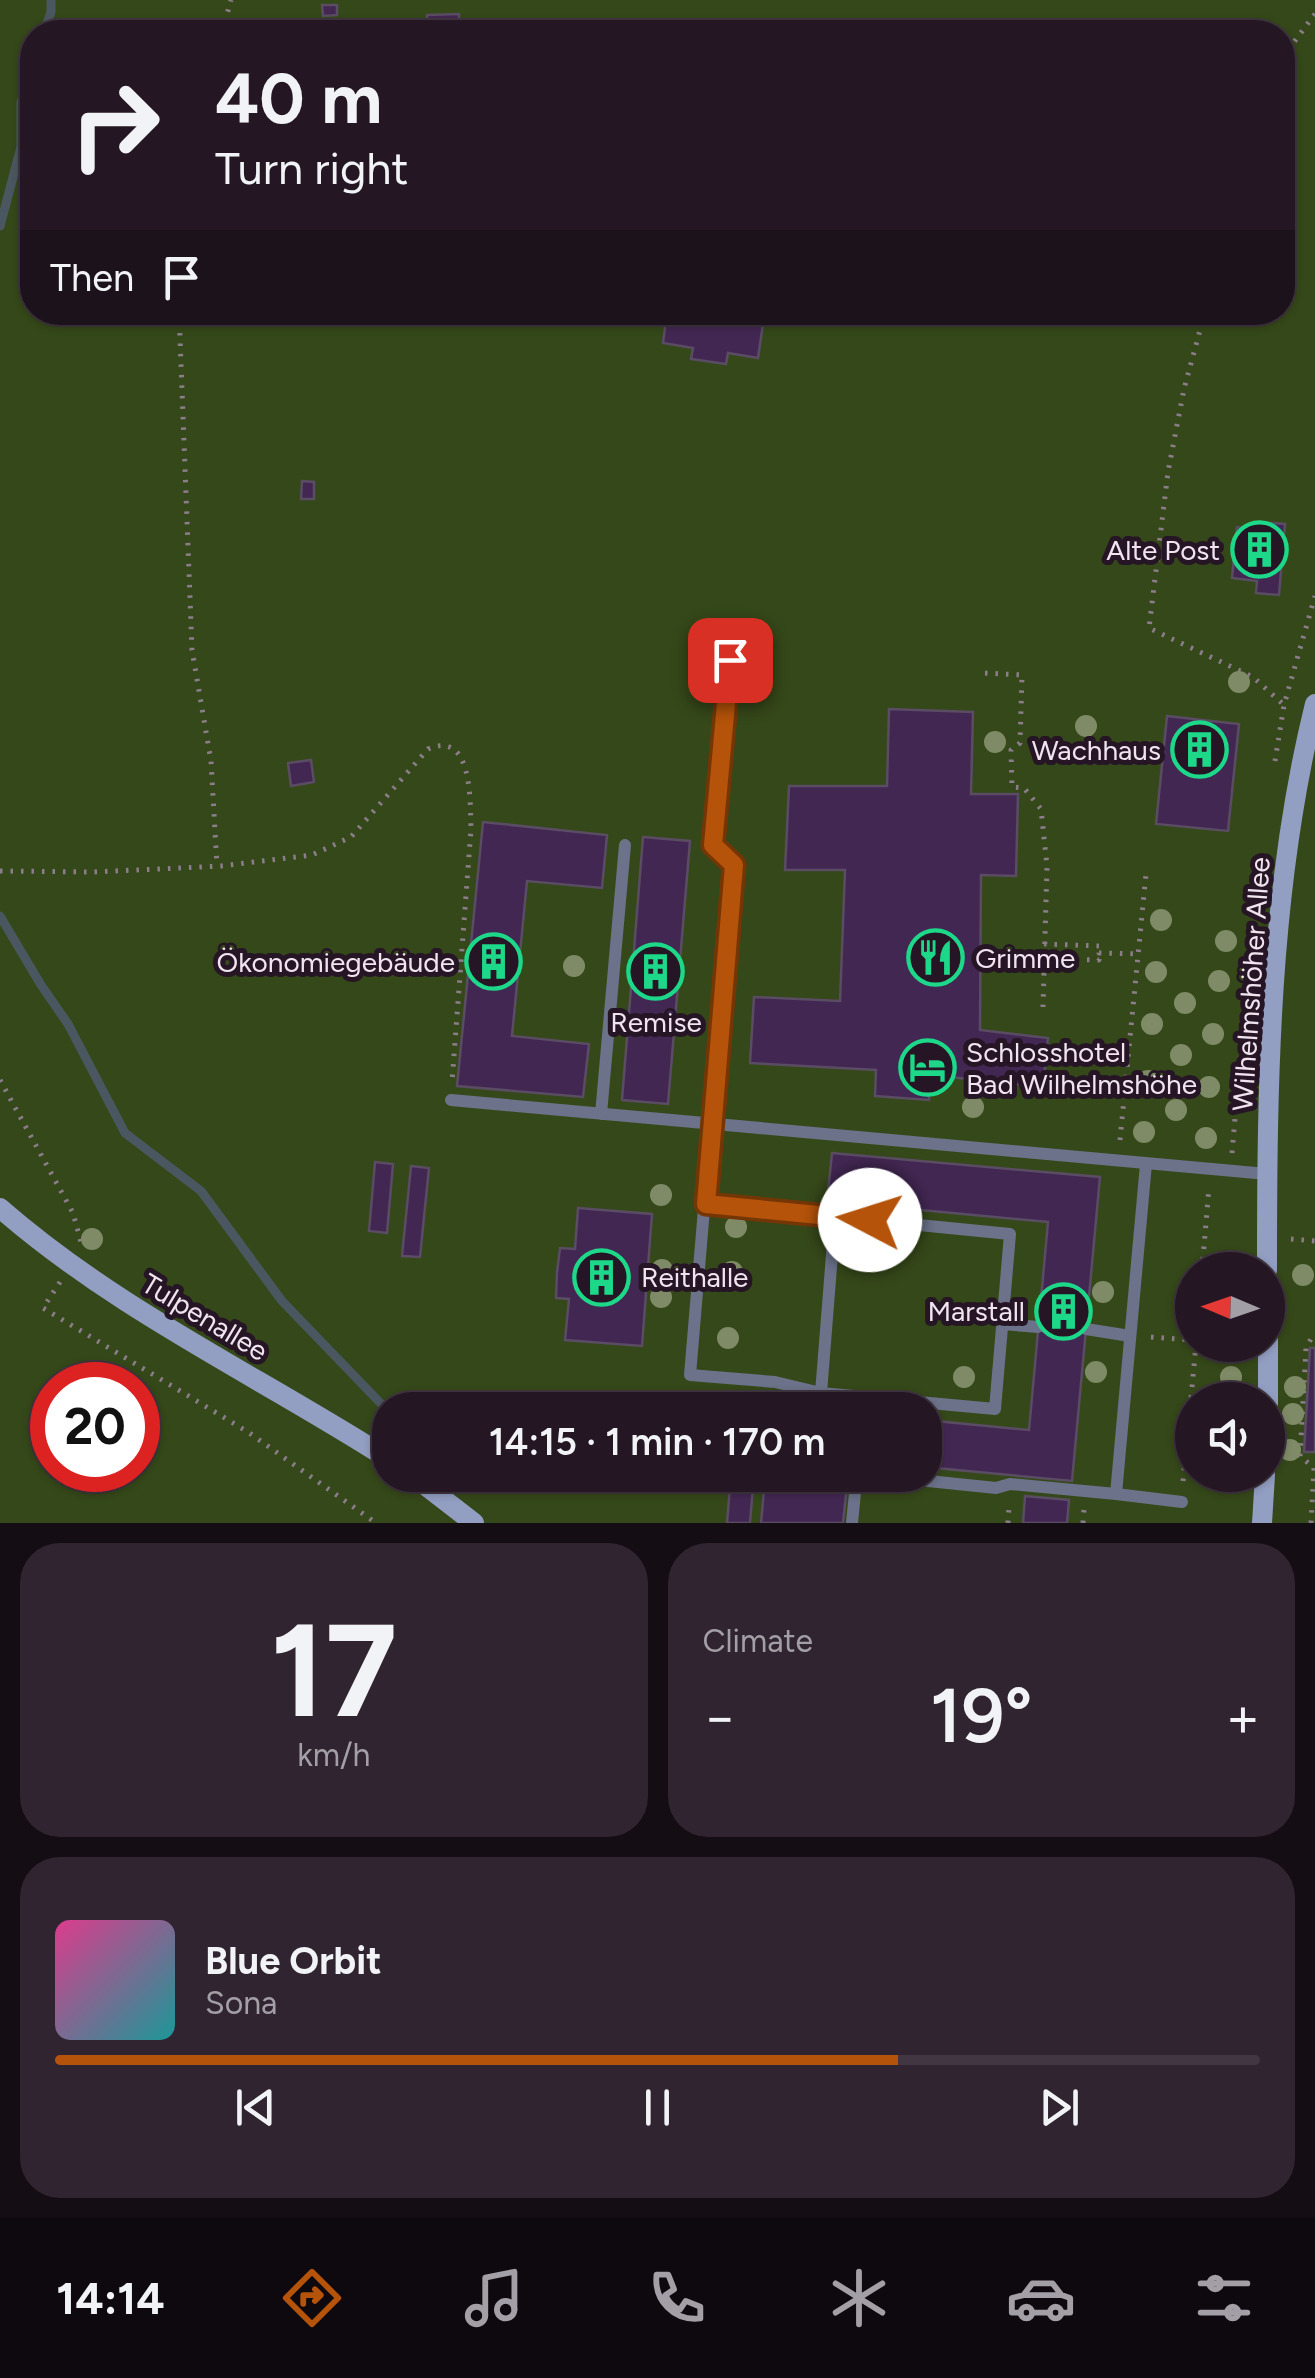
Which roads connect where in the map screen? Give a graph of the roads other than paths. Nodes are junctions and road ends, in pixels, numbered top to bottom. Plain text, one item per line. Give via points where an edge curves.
1 (730, 660) dead end
2 (1315, 704) edge
3 (625, 845) dead end
4 (450, 1100) road end
5 (601, 1114) junction
6 (713, 1124) junction
7 (1146, 1164) junction
8 (1267, 1174) junction
9 (706, 1204) junction
10 (0, 1208) edge
11 (835, 1217) junction
12 (1268, 1252) edge
13 (1002, 1324) junction
14 (1038, 1327) dead end
15 (1086, 1329) dead end
16 (1130, 1336) junction
17 (818, 1392) edge
18 (822, 1392) edge
19 (942, 1403) edge
20 (372, 1448) edge
21 (942, 1482) edge
22 (434, 1492) edge
23 (855, 1492) edge
24 (1264, 1492) edge
25 (1116, 1494) junction
26 (1182, 1502) dead end
27 (474, 1523) edge
28 (852, 1523) edge
29 (1262, 1523) edge

1 - 6 lane via 713,845 734,865
2 - 8 main road, Wilhelmshöher Allee via 1281,886
3 - 5 lane
4 - 5 lane
5 - 6 lane
6 - 7 lane
6 - 9 lane
7 - 8 lane
7 - 16 lane
8 - 12 main road, Wilhelmshöher Allee
9 - 11 lane
9 - 17 lane via 690,1375
10 - 20 main road, Tulpenallee via 70,1265
11 - 13 lane via 1010,1234
11 - 18 lane
13 - 14 lane
13 - 19 lane via 995,1408
15 - 16 lane
16 - 25 lane
21 - 25 lane
22 - 27 main road
23 - 28 lane
24 - 29 main road
25 - 26 lane

